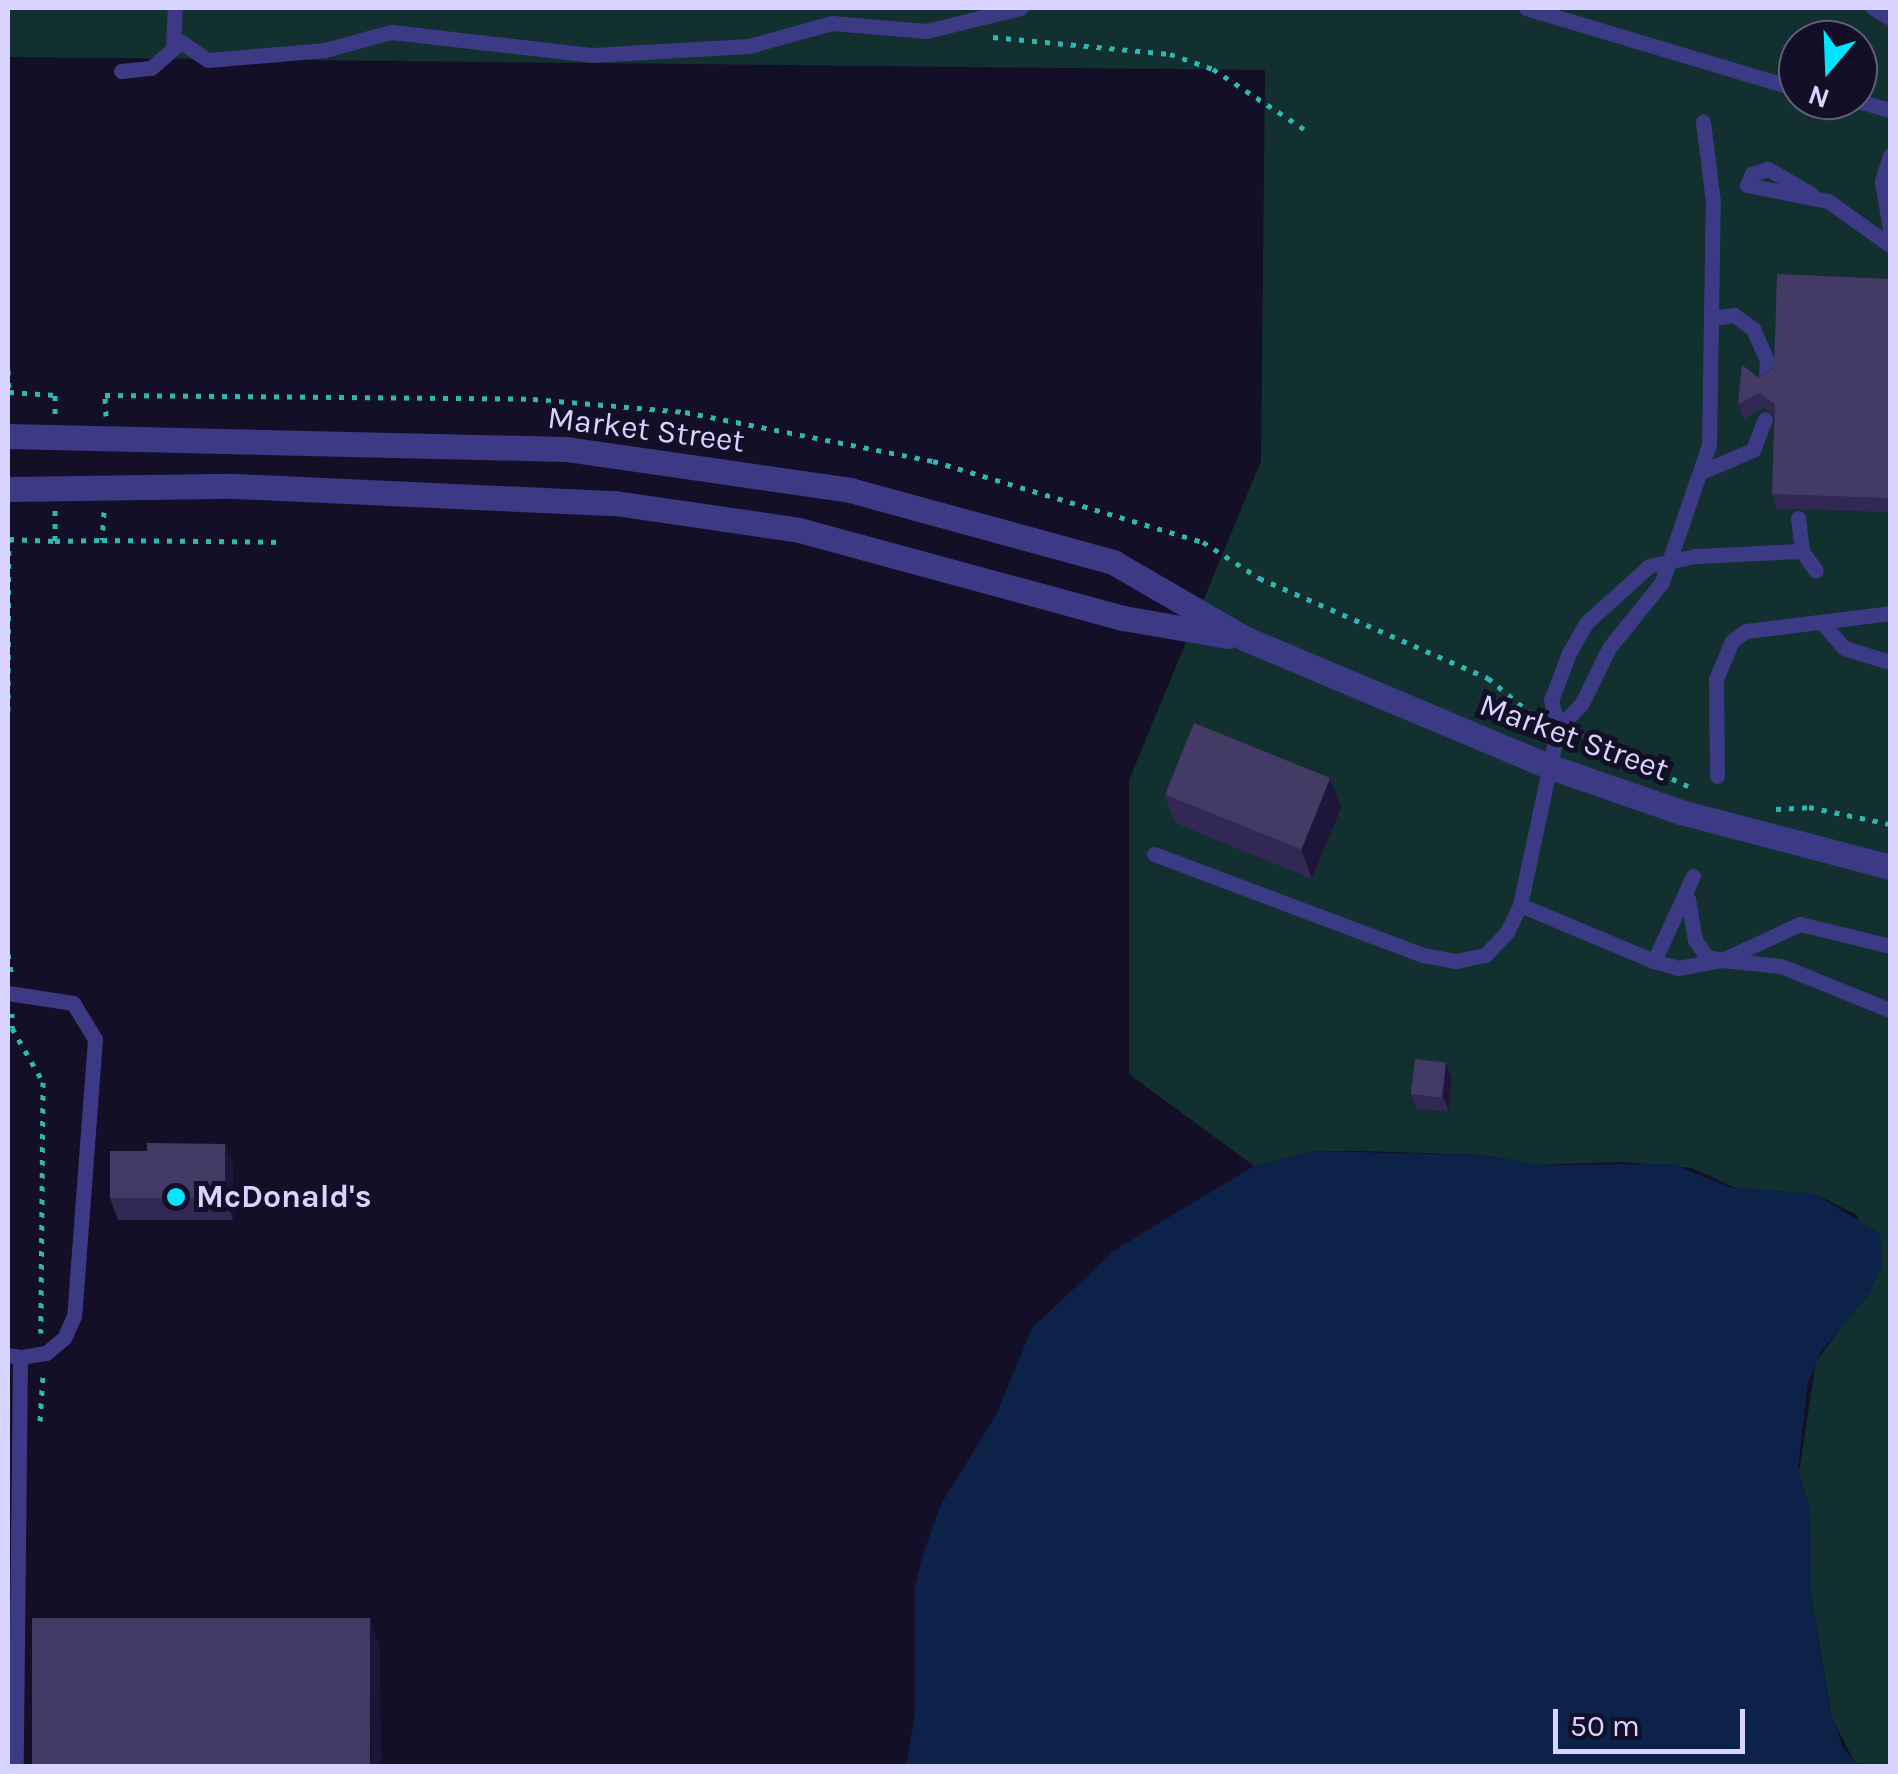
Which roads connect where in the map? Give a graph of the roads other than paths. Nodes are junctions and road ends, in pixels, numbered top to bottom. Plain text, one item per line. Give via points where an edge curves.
1 (175, 8) edge
2 (1020, 8) edge
3 (1526, 8) edge
4 (1873, 8) edge
5 (1890, 18) edge
6 (173, 45) junction
7 (121, 71) dead end
8 (1778, 84) edge
9 (1703, 122) dead end
10 (1890, 155) edge
11 (1811, 194) dead end
12 (1890, 229) edge
13 (1890, 245) edge
14 (1711, 318) junction
15 (1766, 382) edge
16 (1765, 419) dead end
17 (8, 436) edge
18 (1701, 472) junction
19 (8, 490) edge
20 (1798, 518) dead end
21 (1802, 551) junction
22 (1666, 561) junction
23 (1816, 571) dead end
24 (1890, 613) edge
25 (1824, 625) junction
26 (1246, 639) junction
27 (1890, 662) edge
28 (1558, 728) junction
29 (1548, 766) junction
30 (1716, 776) dead end
31 (1154, 854) dead end
32 (1890, 867) edge
33 (1693, 876) dead end
34 (1688, 899) junction
35 (1520, 905) junction
36 (1890, 946) edge
37 (1722, 960) junction
38 (1654, 961) junction
39 (10, 993) edge
40 (1890, 1010) edge
41 (14, 1356) edge
42 (16, 1766) edge

1 - 6 lane
2 - 6 lane via 954,28 832,23 748,46 592,55 391,32 326,50 208,60 180,42
3 - 8 lane
4 - 5 lane
6 - 7 lane via 151,68
9 - 14 lane via 1713,202
10 - 12 lane via 1882,182
11 - 13 lane
14 - 15 lane via 1734,315 1753,329 1767,360
14 - 18 lane via 1709,445
16 - 18 lane via 1753,450
17 - 26 street, Market Street via 566,449 850,490 1113,562
18 - 22 lane
19 - 26 street, Market Street via 235,486 616,504 799,530 1123,618
20 - 21 lane
21 - 22 lane
21 - 23 lane
22 - 28 lane via 1662,582 1609,648 1582,703
22 - 28 lane via 1649,566 1586,623 1551,700
24 - 25 lane
25 - 27 lane via 1844,648
25 - 30 lane via 1746,631 1724,651 1715,694
26 - 29 street, Market Street
28 - 29 lane
29 - 32 street, Market Street via 1682,812
29 - 35 lane
31 - 35 lane via 1422,955 1456,961 1485,955 1508,932
33 - 34 lane
34 - 37 lane via 1700,951
34 - 38 lane
35 - 38 lane
36 - 37 lane via 1800,924
37 - 38 lane via 1678,968
37 - 40 lane via 1818,976
39 - 41 lane via 72,1003 95,1039 74,1316 64,1338 46,1352
41 - 42 lane

